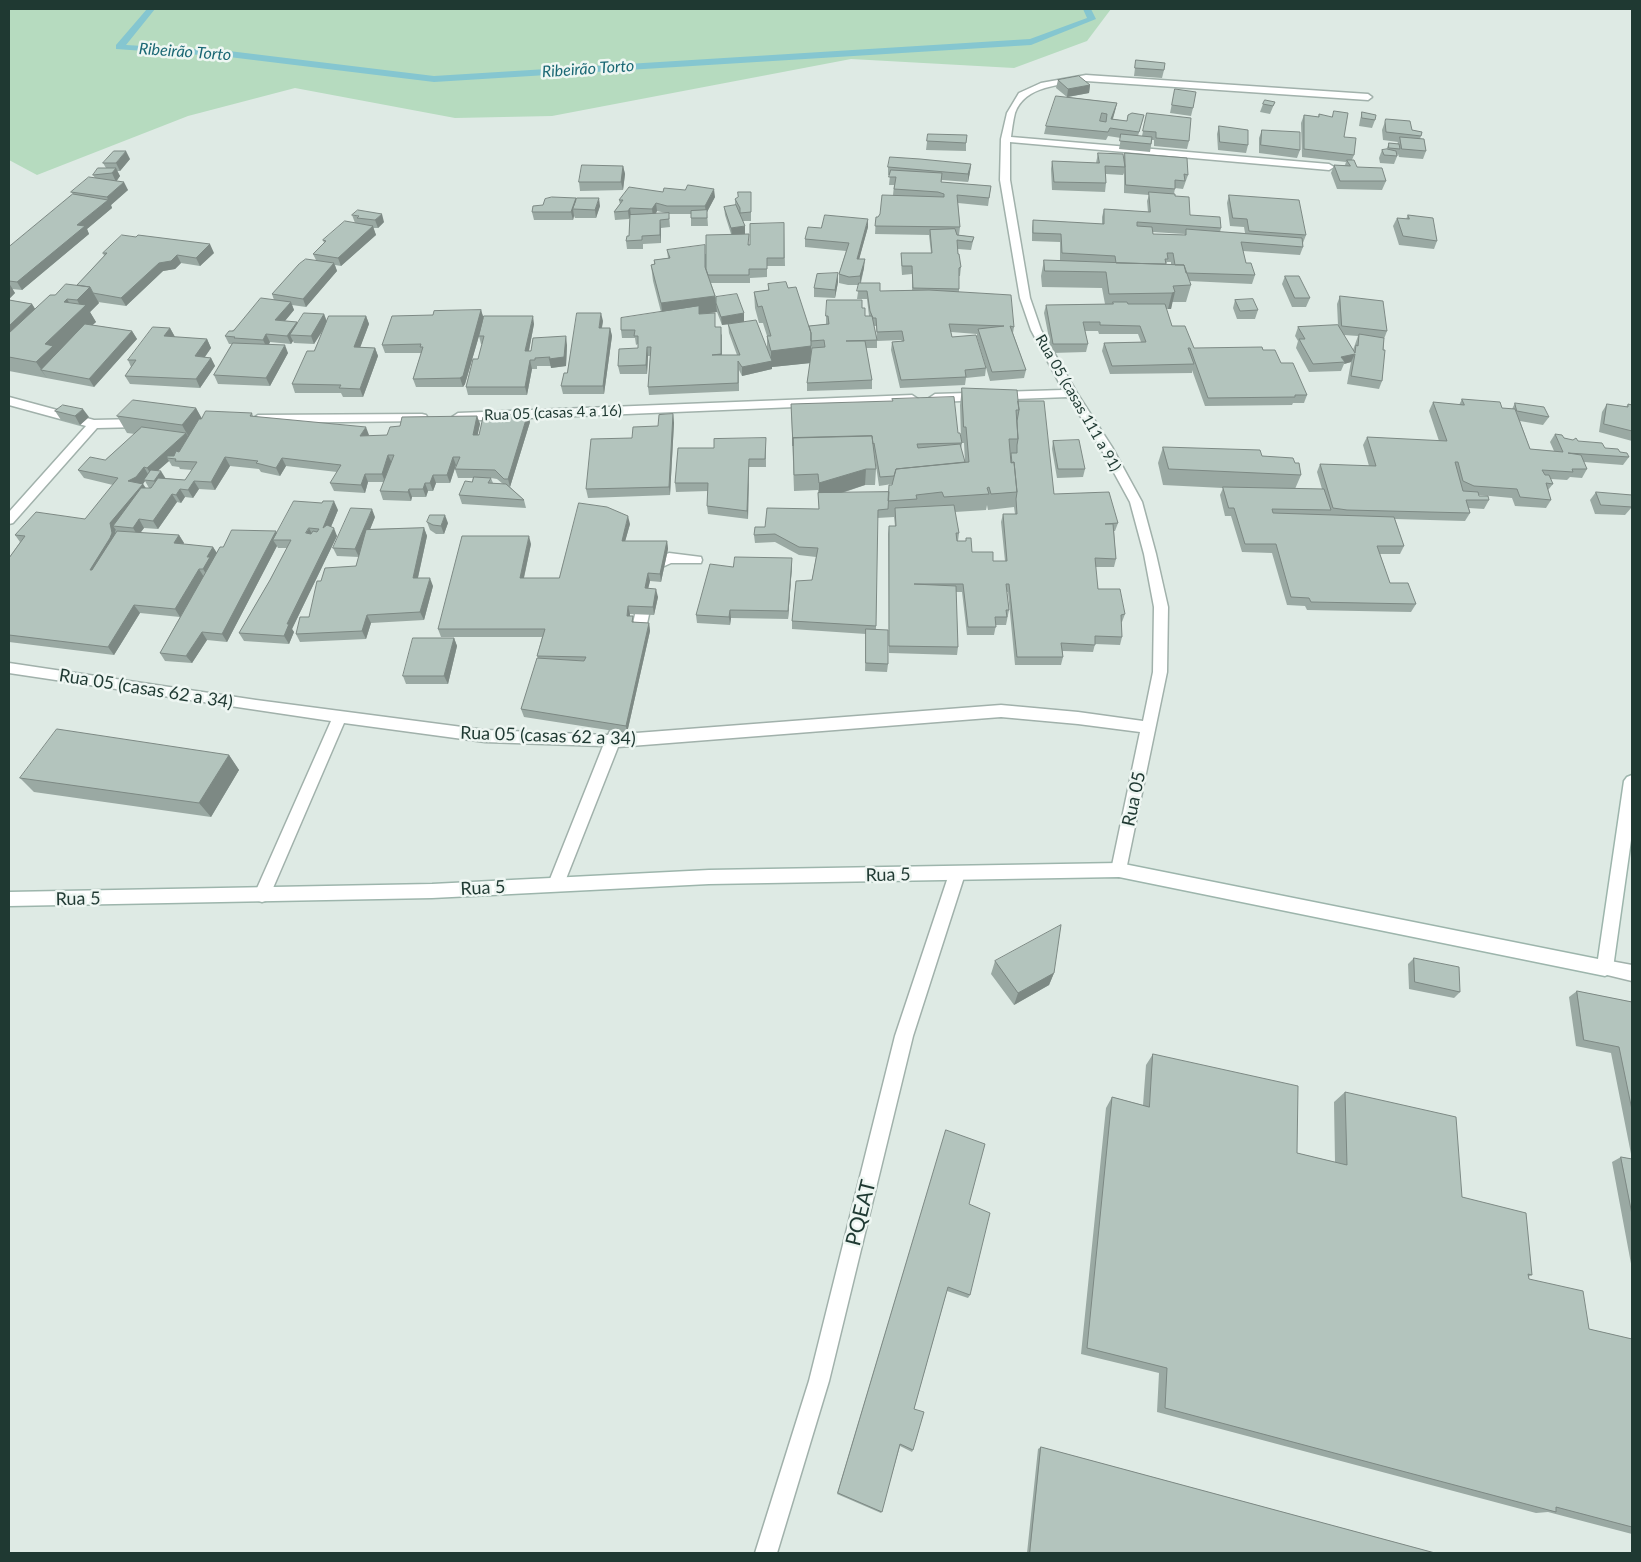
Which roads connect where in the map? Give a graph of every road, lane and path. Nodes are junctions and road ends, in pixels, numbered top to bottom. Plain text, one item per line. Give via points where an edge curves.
1 (1368, 98) dead end
2 (1006, 139) junction
3 (1329, 167) edge
4 (1071, 393) junction
5 (9, 401) edge
6 (243, 419) edge
7 (154, 422) edge
8 (94, 424) junction
9 (9, 520) edge
10 (696, 560) dead end
11 (634, 651) edge
12 (9, 668) edge
13 (340, 717) junction
14 (618, 724) edge
15 (1149, 728) junction
16 (614, 742) junction
17 (1632, 781) edge
18 (1118, 870) junction
19 (957, 874) junction
20 (556, 884) junction
21 (262, 895) junction
22 (9, 899) edge
23 (1605, 968) junction
24 (1632, 973) edge
25 (766, 1553) edge

1 - 2 street, Rua 05 (casas 111 a 91) via 1086,78 1044,85 1022,95 1011,113
2 - 3 street
2 - 4 street, Rua 05 (casas 111 a 91) via 1005,180 1025,298 1036,330
4 - 6 street, Rua 05 (casas 4 a 16) via 438,417
4 - 15 street, Rua 05 (casas 111 a 91) via 1136,502 1150,554 1161,607 1160,672
5 - 8 street
7 - 8 street
8 - 9 street
10 - 11 street via 669,558 652,566
12 - 13 street, Rua 05 (casas 62 a 34)
13 - 16 street, Rua 05 (casas 62 a 34) via 485,736
13 - 21 street
14 - 16 street
15 - 16 street, Rua 05 (casas 62 a 34) via 1001,711
15 - 18 street, Rua 05
16 - 20 street
17 - 23 street
18 - 19 street, Rua 5
18 - 23 street, Rua 5
19 - 20 street, Rua 5 via 709,877
19 - 25 street, PQEAT via 904,1036 820,1381
20 - 21 street, Rua 5
21 - 22 street, Rua 5
23 - 24 street, Rua 5

